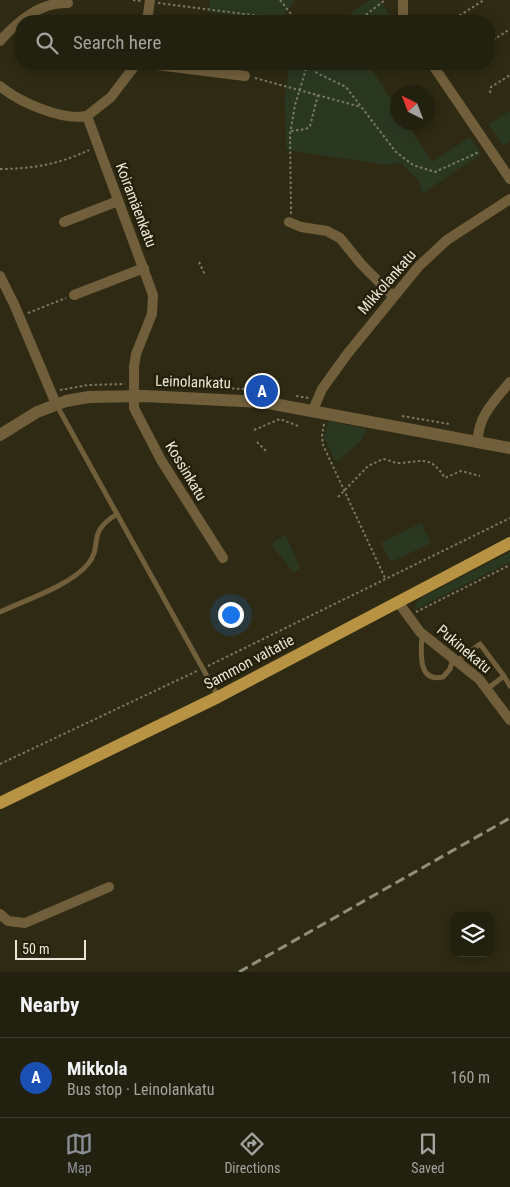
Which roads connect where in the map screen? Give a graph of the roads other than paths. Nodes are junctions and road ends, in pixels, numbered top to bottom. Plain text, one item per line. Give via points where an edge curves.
1 (402, 0) edge
2 (150, 1) edge
3 (68, 3) dead end
4 (30, 15) edge
5 (148, 15) edge
6 (403, 15) edge
7 (15, 28) edge
8 (0, 41) edge
9 (132, 70) edge
10 (197, 70) edge
11 (436, 70) edge
12 (245, 76) road end
13 (0, 86) edge
14 (87, 116) junction
15 (510, 179) edge
16 (510, 199) edge
17 (118, 201) junction
18 (64, 222) dead end
19 (289, 222) road end
20 (144, 268) junction
21 (0, 276) edge
22 (74, 295) road end
23 (393, 296) junction
24 (510, 382) edge
25 (134, 396) junction
26 (56, 404) junction
27 (313, 410) junction
28 (0, 435) edge
29 (478, 442) junction
30 (510, 448) edge
31 (117, 514) junction
32 (510, 542) edge
33 (223, 558) dead end
34 (398, 602) junction
35 (0, 612) edge
36 (422, 634) junction
37 (455, 659) junction
38 (504, 676) junction
39 (510, 686) edge
40 (488, 689) junction
41 (218, 697) junction
42 (510, 720) edge
43 (0, 803) edge
44 (109, 887) dead end
45 (0, 914) edge

1 - 6 street
2 - 5 street
3 - 4 street via 52,4
7 - 8 street
9 - 14 street via 118,90
10 - 12 street
11 - 15 street
13 - 14 street via 24,102 60,114
14 - 17 street, Koiramäenkatu
16 - 23 street, Mikkolankatu via 447,240
17 - 18 street
17 - 20 street, Koiramäenkatu
19 - 23 street via 327,231 340,238
20 - 22 street
20 - 25 street, Koiramäenkatu via 154,308 136,354
21 - 26 street
23 - 27 street, Mikkolankatu via 322,389
24 - 29 street via 483,416
25 - 26 street, Leinolankatu via 89,397
25 - 27 street, Leinolankatu via 231,399
25 - 33 street, Kossinkatu via 134,408 161,460
26 - 28 street, Leinolankatu
26 - 31 lane
27 - 29 street, Leinolankatu
29 - 30 street, Leinolankatu
31 - 35 lane via 100,528 93,557 81,572
31 - 41 lane
32 - 34 main road, Sammon valtatie
34 - 36 street, Pukinekatu
34 - 41 main road, Sammon valtatie
36 - 37 street, Pukinekatu
36 - 37 lane via 421,658 428,675 438,678 447,674
37 - 38 lane via 480,644
37 - 40 street, Pukinekatu
38 - 39 lane
38 - 40 lane
40 - 42 street, Pukinekatu
41 - 43 main road, Sammon valtatie
44 - 45 street via 25,923 8,921

